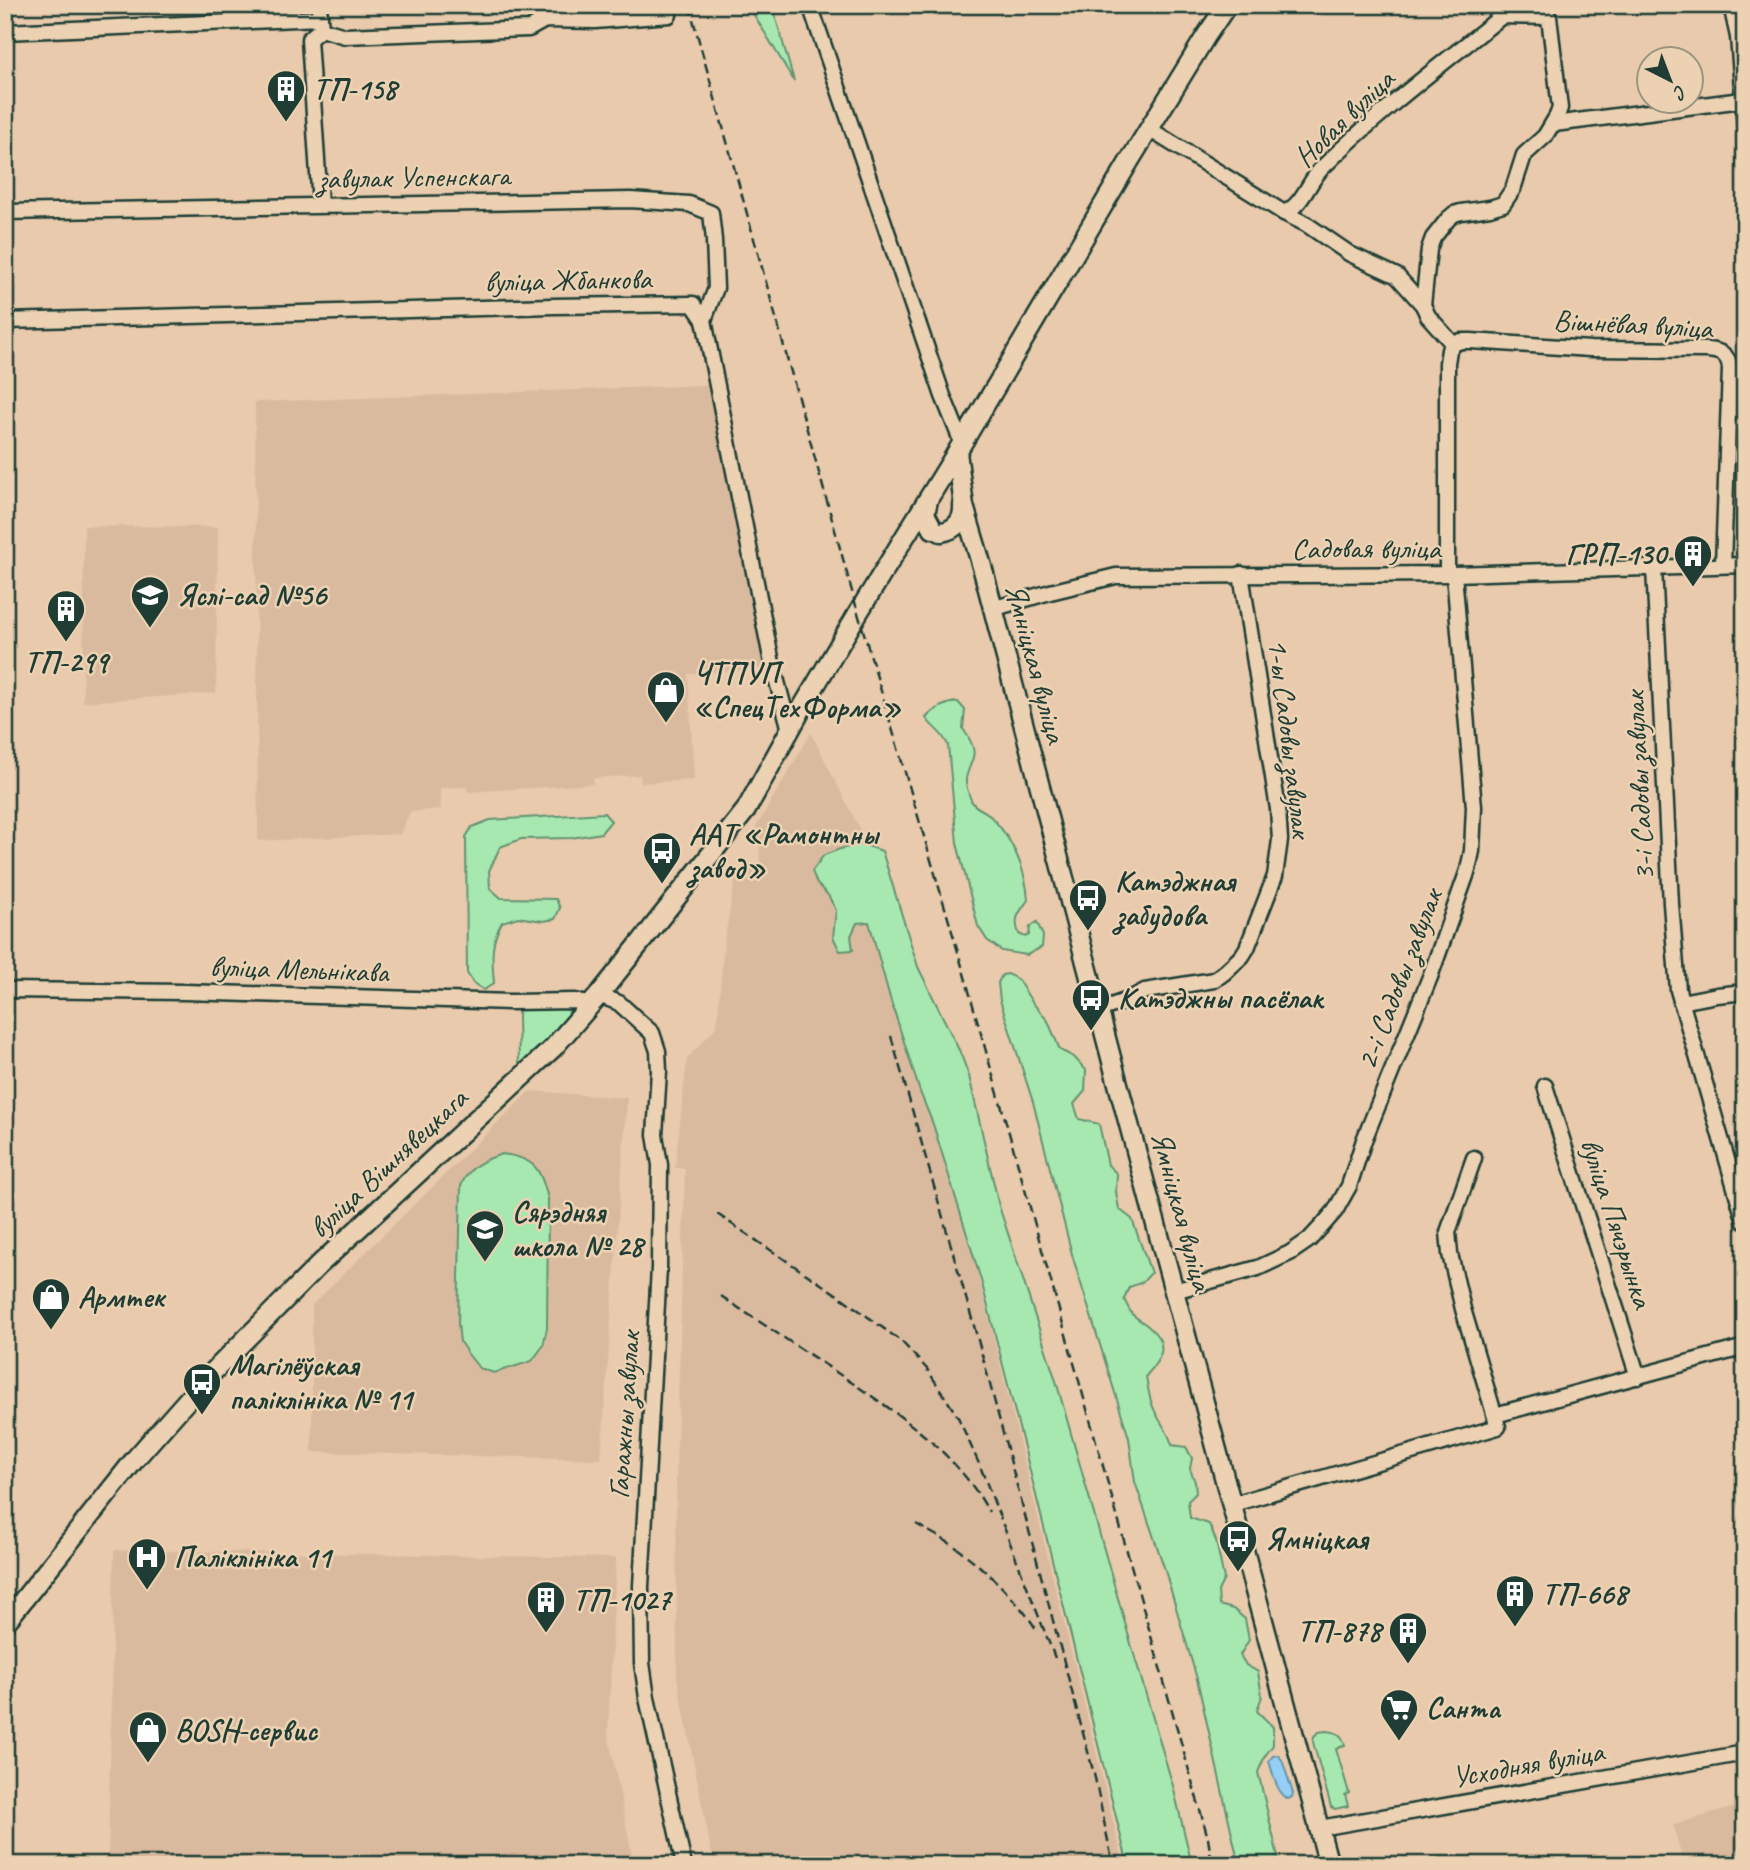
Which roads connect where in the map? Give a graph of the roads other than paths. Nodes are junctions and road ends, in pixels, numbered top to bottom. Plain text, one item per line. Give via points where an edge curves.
1 (810, 5) edge
2 (1227, 5) edge
3 (1731, 5) edge
4 (1497, 10) edge
5 (545, 13) edge
6 (669, 15) dead end
7 (320, 18) edge
8 (1745, 18) edge
9 (5, 32) edge
10 (1738, 37) junction
11 (1742, 100) junction
12 (1554, 124) junction
13 (1745, 127) edge
14 (1149, 129) junction
15 (320, 205) junction
16 (5, 212) edge
17 (1284, 213) junction
18 (1423, 305) junction
19 (5, 320) edge
20 (704, 320) junction
21 (1453, 344) junction
22 (959, 447) junction
23 (928, 499) junction
24 (964, 506) junction
25 (937, 530) junction
26 (903, 542) junction
27 (1723, 565) junction
28 (1745, 565) edge
29 (1654, 568) junction
30 (983, 570) junction
31 (1241, 574) junction
32 (1451, 574) junction
33 (992, 609) junction
34 (790, 730) junction
35 (5, 990) edge
36 (1745, 992) edge
37 (595, 1000) junction
38 (1681, 1002) junction
39 (1099, 1010) junction
40 (1545, 1086) dead end
41 (1474, 1158) dead end
42 (1745, 1222) edge
43 (1174, 1291) junction
44 (1745, 1347) edge
45 (1638, 1377) junction
46 (1496, 1421) junction
47 (1233, 1504) junction
48 (5, 1623) edge
49 (1745, 1753) edge
50 (1320, 1828) junction
51 (684, 1865) edge
52 (1329, 1865) edge

1 - 22 street
2 - 14 main road, вуліца Вішнявецкага
3 - 10 street
4 - 12 street via 1549,17 1560,108
4 - 17 street, Новая вуліца via 1321,170
5 - 6 street via 595,20
5 - 7 street via 528,29 345,36
7 - 9 street
7 - 15 street via 310,39
8 - 10 street
10 - 11 street
11 - 12 street
11 - 13 street
12 - 18 street via 1524,155 1503,204 1454,214 1433,238
14 - 17 street
14 - 22 main road, вуліца Вішнявецкага
15 - 16 street, завулак Успенскага
15 - 20 street, завулак Успенскага via 630,200 689,204 711,213 716,288
17 - 18 street via 1350,254 1397,276
18 - 21 street
19 - 20 street, вуліца Жбанкова via 693,304
20 - 34 street via 772,663
21 - 27 street, Вішнёвая вуліца via 1471,341 1723,353 1729,360 1730,378
21 - 32 street, 2-і Садовы завулак via 1447,363
22 - 23 main road, вуліца Вішнявецкага
22 - 24 main road, Ямніцкая вуліца
23 - 24 main road via 939,491 951,491
23 - 25 main road via 925,514
23 - 26 main road, вуліца Вішнявецкага
24 - 25 main road via 959,523 952,529
24 - 30 main road, Ямніцкая вуліца
25 - 26 main road
25 - 30 main road via 968,549
26 - 34 main road, вуліца Вішнявецкага
27 - 28 street, Садовая вуліца
27 - 29 street, Садовая вуліца
29 - 32 street, Садовая вуліца
29 - 38 street, 3-і Садовы завулак via 1671,904
30 - 33 main road, Ямніцкая вуліца
31 - 32 street, Садовая вуліца
31 - 33 street, Садовая вуліца via 1116,576
31 - 39 street, 1-ы Садовы завулак via 1278,809 1275,876 1247,948 1220,976 1145,991
32 - 43 street, 2-і Садовы завулак via 1474,807 1472,851 1430,977 1349,1186 1322,1226 1309,1240 1258,1268
33 - 39 main road, Ямніцкая вуліца
34 - 37 main road, вуліца Вішнявецкага via 746,810
35 - 37 street, вуліца Мельнікава
36 - 38 street
37 - 48 main road, вуліца Вішнявецкага via 553,1048 329,1255 205,1380 136,1458
37 - 51 street, Гаражны завулак via 619,1003 652,1033 658,1051 659,1268 640,1586 642,1663
38 - 42 street, 3-і Садовы завулак
39 - 43 main road, Ямніцкая вуліца
40 - 45 street, вуліца Пячэрынка
41 - 46 street via 1448,1232
43 - 47 main road, Ямніцкая вуліца
44 - 45 street
45 - 46 street
46 - 47 street
47 - 50 main road, Ямніцкая вуліца
49 - 50 street, Усходняя вуліца
50 - 52 main road, Ямніцкая вуліца

